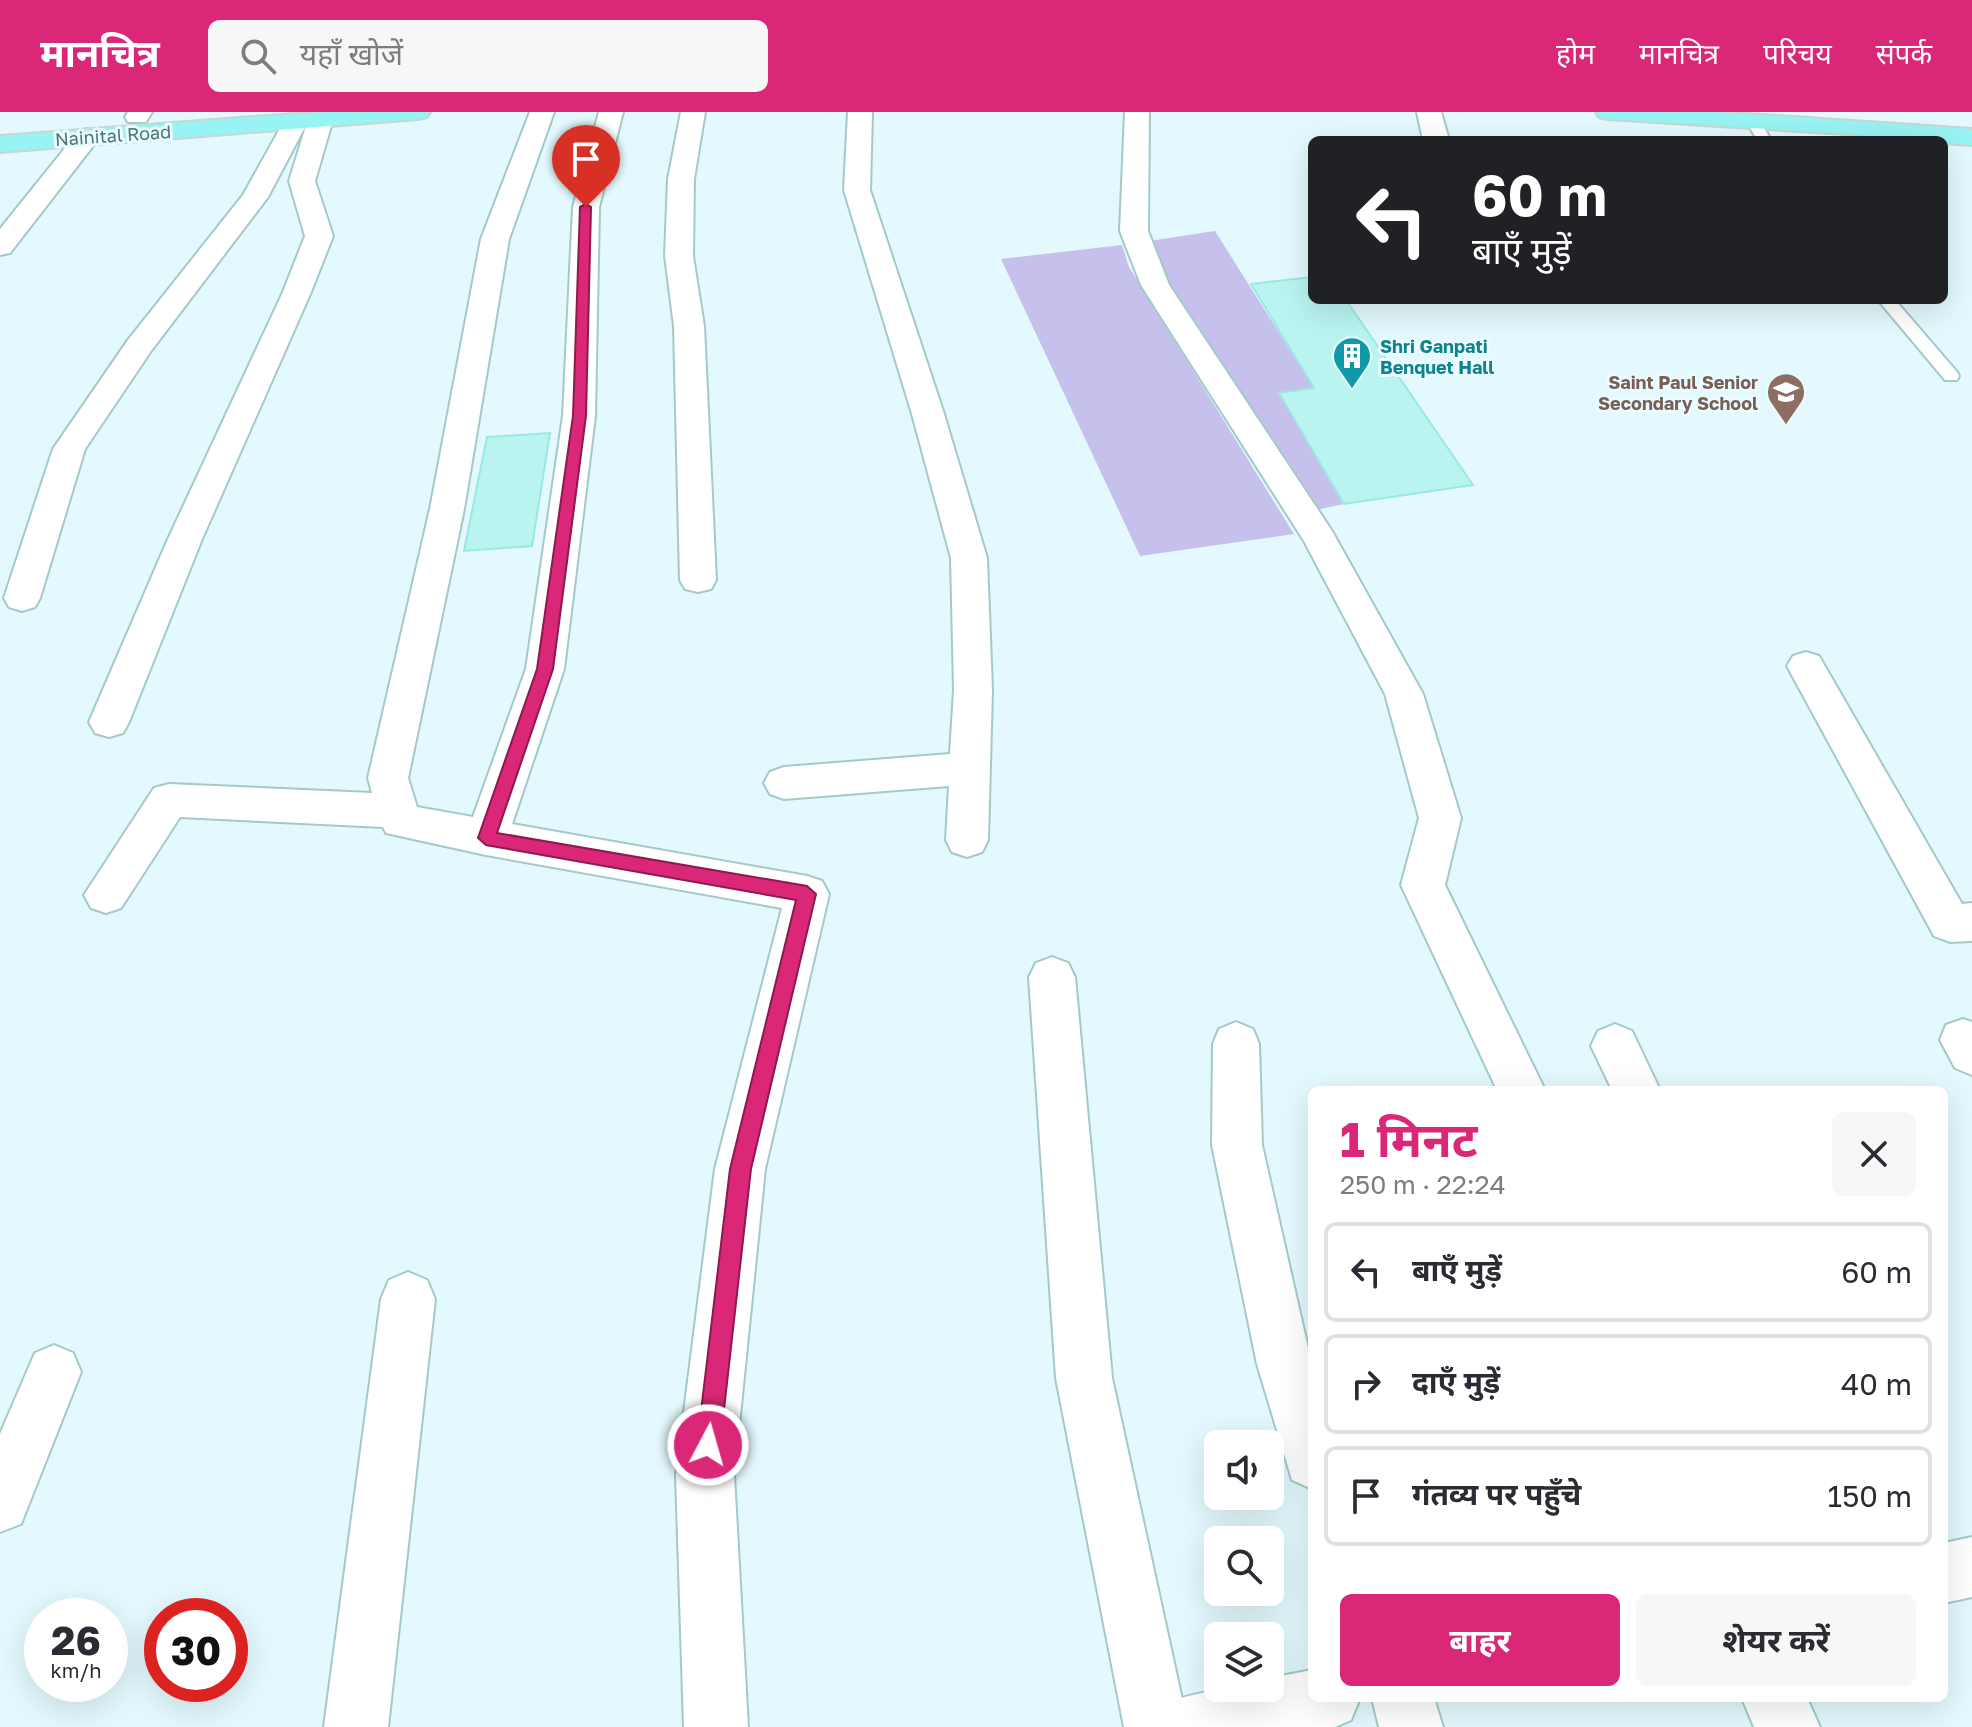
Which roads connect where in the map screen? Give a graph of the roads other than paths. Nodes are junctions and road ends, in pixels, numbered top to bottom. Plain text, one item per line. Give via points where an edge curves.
1 (196, 112) edge
2 (418, 112) edge
3 (542, 112) edge
4 (611, 112) edge
5 (693, 112) edge
6 (860, 112) edge
7 (1137, 112) edge
8 (1429, 112) edge
9 (1608, 112) edge
10 (1894, 112) edge
11 (1972, 118) edge
12 (308, 120) junction
13 (134, 121) edge
14 (1767, 124) edge
15 (0, 127) edge
16 (1435, 136) edge
17 (87, 137) junction
18 (1972, 137) edge
19 (0, 144) edge
20 (0, 247) edge
21 (1889, 304) edge
22 (1951, 376) dead end
23 (698, 580) dead end
24 (22, 598) dead end
25 (1806, 666) dead end
26 (109, 722) dead end
27 (970, 768) junction
28 (784, 783) dead end
29 (398, 811) junction
30 (486, 838) junction
31 (967, 840) dead end
32 (106, 895) dead end
33 (1972, 922) edge
34 (1052, 977) dead end
35 (1236, 1044) dead end
36 (1615, 1046) dead end
37 (1519, 1086) edge
38 (1634, 1086) edge
39 (408, 1299) dead end
40 (54, 1372) dead end
41 (1308, 1446) edge
42 (0, 1503) edge
43 (1972, 1567) edge
44 (1948, 1572) edge
45 (1309, 1702) edge
46 (1404, 1702) edge
47 (1775, 1702) edge
48 (356, 1727) edge
49 (716, 1727) edge
50 (1156, 1727) edge
51 (1184, 1727) edge
52 (1411, 1727) edge
53 (1788, 1727) edge

1 - 13 highway, Nainital Road
2 - 12 highway, Nainital Road
3 - 29 street via 495,239 447,509 388,778
4 - 30 street via 586,207 579,416 545,669
5 - 23 street via 681,179 679,256 689,326
6 - 27 street via 857,190 969,558
7 - 37 street via 1134,231 1155,285 1320,539 1404,694 1440,818 1423,885
8 - 16 street
9 - 14 highway
10 - 11 highway
12 - 13 highway, Nainital Road
12 - 24 street via 69,449
12 - 26 street via 302,181 319,236
13 - 15 highway, Nainital Road
13 - 17 highway, Nainital Road
14 - 18 highway
17 - 19 highway, Nainital Road
17 - 20 street
21 - 22 lane
25 - 33 street via 1950,923
27 - 28 street
27 - 31 street
29 - 30 street via 401,821
29 - 32 street via 169,800
30 - 49 street via 807,894 740,1169 705,1475
34 - 50 street via 1084,1378
35 - 41 street via 1237,1145 1284,1364
36 - 38 street
39 - 48 street
40 - 42 street
43 - 44 street
45 - 51 street
46 - 52 street
47 - 53 street

